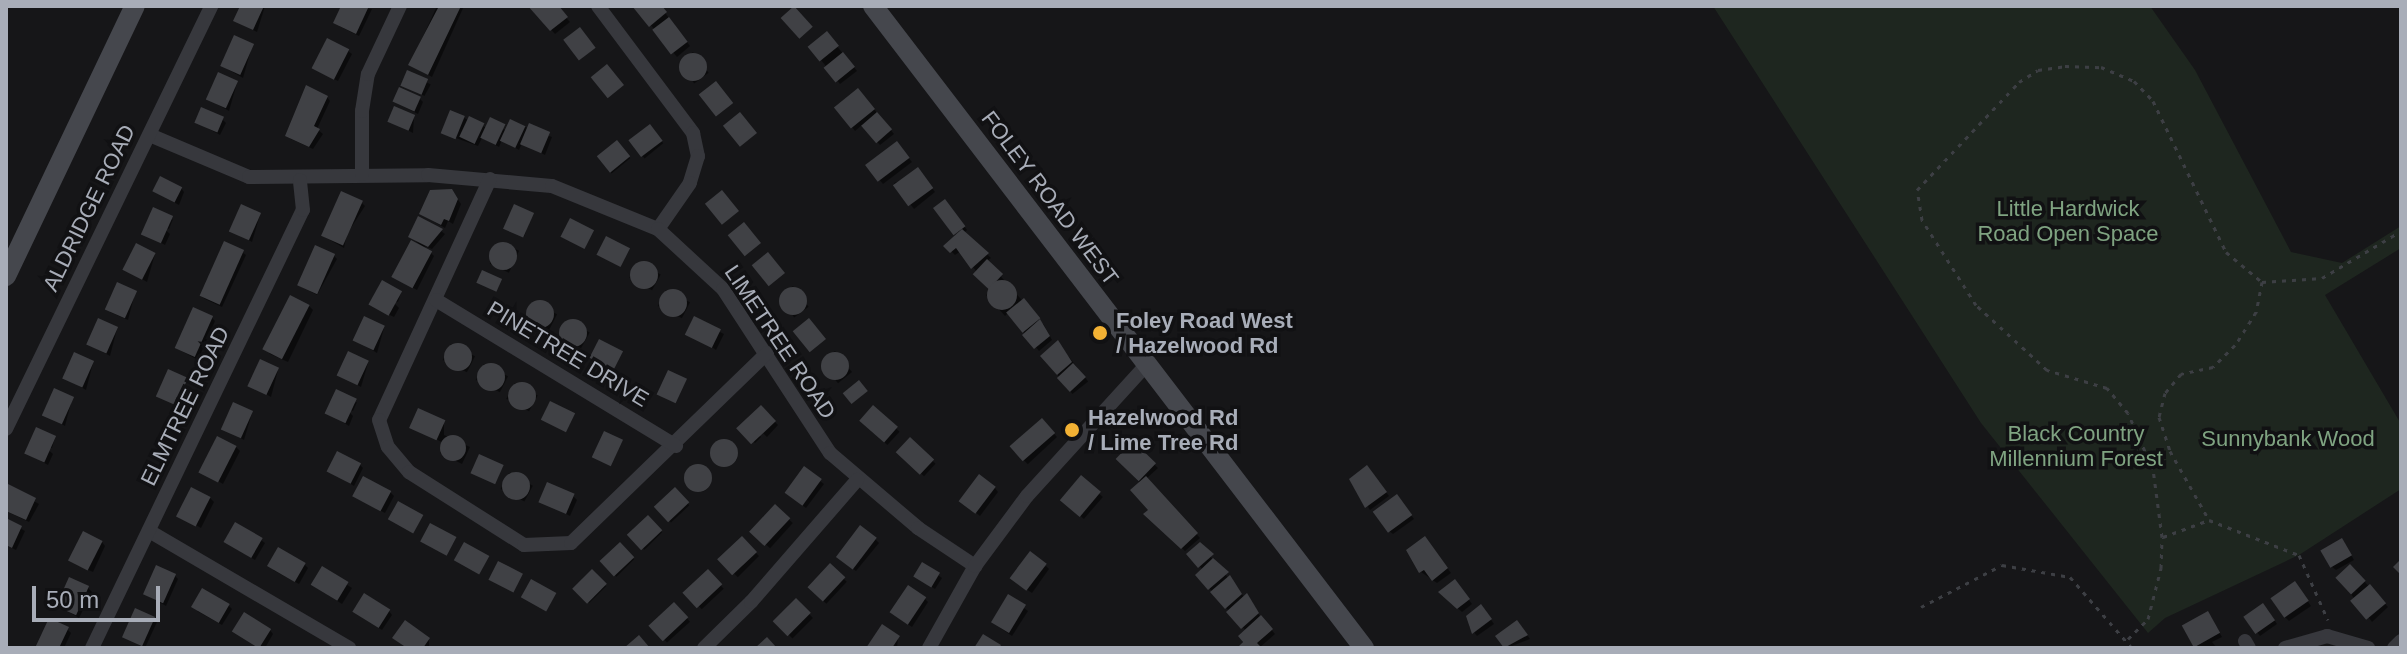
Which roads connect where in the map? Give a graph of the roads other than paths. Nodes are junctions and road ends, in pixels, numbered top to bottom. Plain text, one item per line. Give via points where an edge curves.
1 (135, 6) edge
2 (211, 6) edge
3 (400, 6) edge
4 (598, 6) edge
5 (873, 6) edge
6 (152, 136) junction
7 (362, 174) junction
8 (490, 179) junction
9 (300, 180) junction
10 (658, 229) junction
11 (6, 276) edge
12 (436, 300) junction
13 (767, 353) junction
14 (1147, 364) junction
15 (6, 429) edge
16 (676, 446) junction
17 (857, 480) junction
18 (149, 531) junction
19 (975, 566) junction
20 (2401, 641) edge
21 (92, 648) edge
22 (349, 648) edge
23 (704, 648) edge
24 (929, 648) edge
25 (1364, 648) edge
26 (2285, 648) edge
27 (2368, 648) edge
28 (2394, 648) edge

1 - 11 main road, ALDRIDGE ROAD
2 - 6 street, ALDRIDGE ROAD
3 - 7 street via 368,74
4 - 10 street via 693,133 698,156 690,183
5 - 14 main road, FOLEY ROAD WEST
6 - 9 street, LIMETREE ROAD via 249,177
6 - 15 street, ALDRIDGE ROAD
7 - 8 street, LIMETREE ROAD
7 - 9 street, LIMETREE ROAD
8 - 10 street, LIMETREE ROAD via 552,186
8 - 12 street
9 - 18 street, ELMTREE ROAD via 303,210
10 - 13 street, LIMETREE ROAD via 723,289
12 - 16 street, PINETREE DRIVE
12 - 16 street via 379,420 388,447 409,472 524,545 571,543
13 - 16 street
13 - 17 street, LIMETREE ROAD via 803,418
14 - 19 street via 1044,476
14 - 25 main road, FOLEY ROAD WEST
17 - 19 street, LIMETREE ROAD
17 - 23 street
18 - 21 street, ELMTREE ROAD
18 - 22 street
19 - 24 street
20 - 28 street
26 - 27 street via 2327,636

